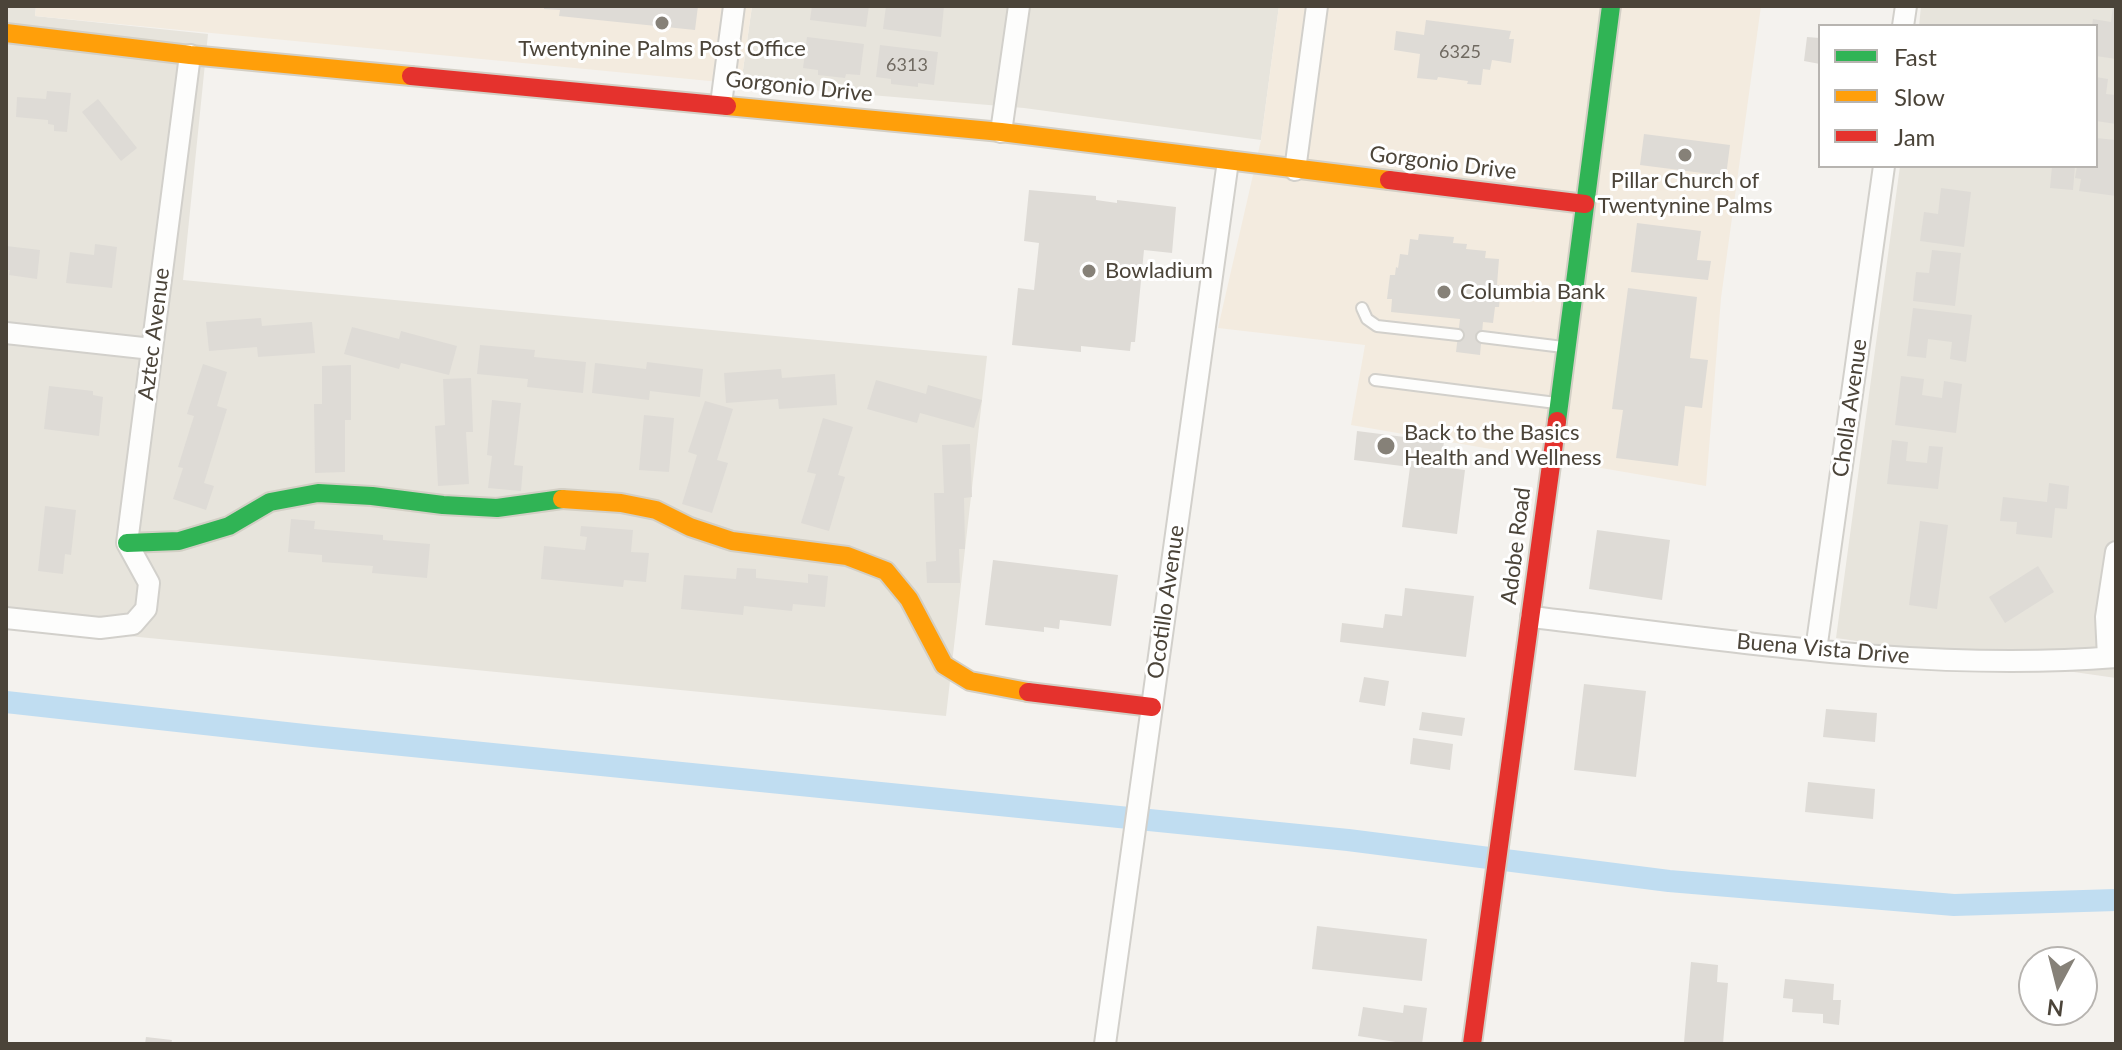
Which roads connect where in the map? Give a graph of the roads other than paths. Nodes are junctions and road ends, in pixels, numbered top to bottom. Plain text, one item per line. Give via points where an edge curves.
1 (734, 6) edge
2 (1019, 6) edge
3 (1317, 6) edge
4 (1611, 6) edge
5 (6, 33) edge
6 (190, 55) junction
7 (721, 104) junction
8 (1001, 132) junction
9 (1228, 161) junction
10 (1884, 168) edge
11 (1295, 170) junction
12 (1585, 204) junction
13 (1362, 308) dead end
14 (6, 333) edge
15 (1458, 335) dead end
16 (1482, 337) dead end
17 (1566, 347) junction
18 (152, 349) junction
19 (1375, 380) dead end
20 (1558, 403) junction
21 (127, 543) junction
22 (2116, 552) edge
23 (1531, 617) junction
24 (6, 618) edge
25 (1816, 650) junction
26 (2112, 657) edge
27 (1152, 707) junction
28 (1105, 1044) edge
29 (1472, 1044) edge

1 - 7 street
2 - 8 street
3 - 11 street
4 - 12 street, Adobe Road
5 - 6 street, Gorgonio Drive
6 - 7 street, Gorgonio Drive
6 - 18 street, Aztec Avenue
7 - 8 street, Gorgonio Drive
8 - 9 street, Gorgonio Drive
9 - 11 street, Gorgonio Drive
9 - 27 street, Ocotillo Avenue
10 - 25 street, Cholla Avenue
11 - 12 street, Gorgonio Drive
12 - 17 street, Adobe Road
13 - 15 lane via 1377,326
14 - 18 street
16 - 17 lane
17 - 20 street, Adobe Road
18 - 21 street, Aztec Avenue
19 - 20 lane
20 - 23 street, Adobe Road
21 - 24 street via 149,583 146,609 133,624 100,628
21 - 27 street via 179,541 229,526 270,502 318,493 497,508 559,499 621,503 656,510 732,541 847,556 886,571 909,599 944,665 970,681
22 - 26 street via 2106,617
23 - 25 street, Buena Vista Drive
23 - 29 street, Adobe Road
25 - 26 street, Buena Vista Drive via 1972,662
27 - 28 street, Ocotillo Avenue

